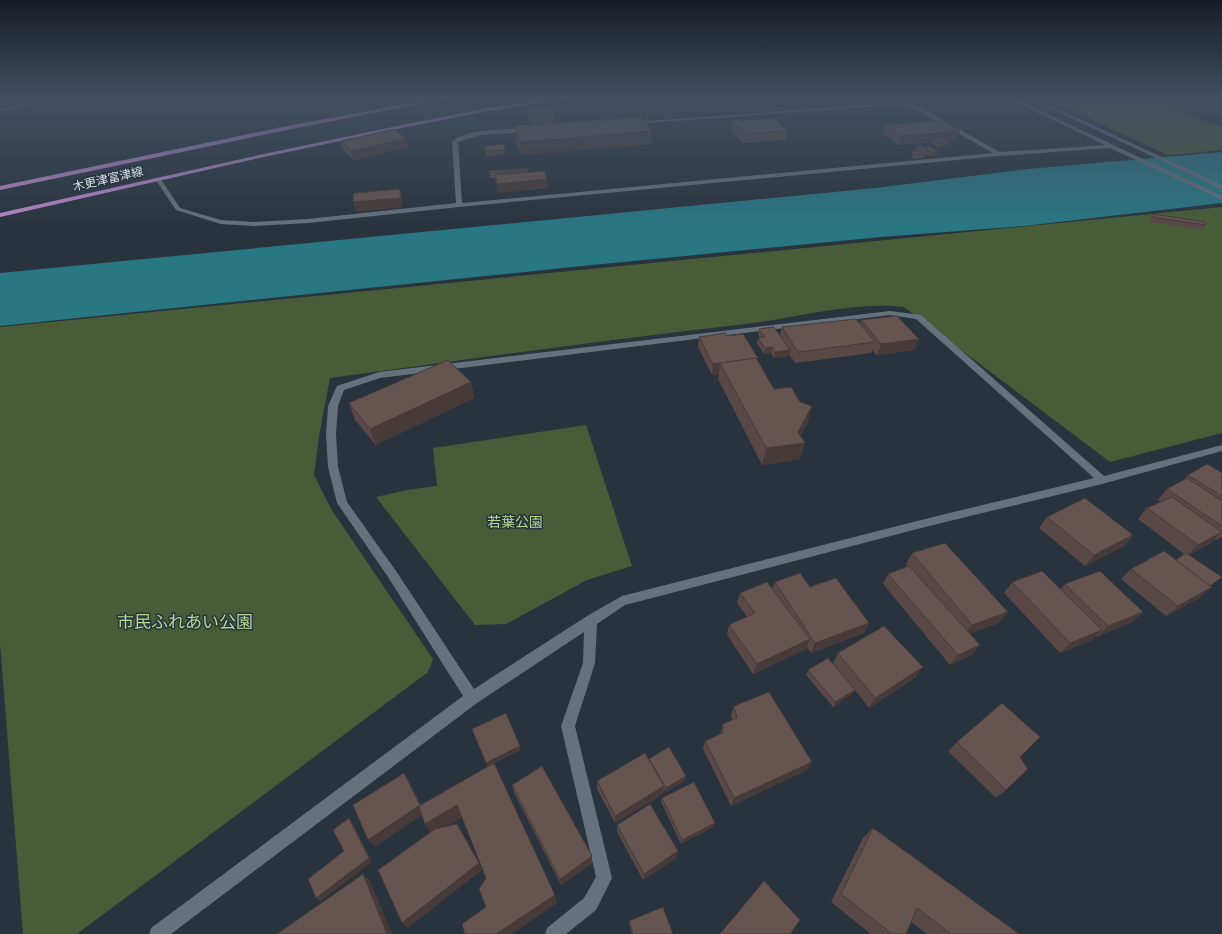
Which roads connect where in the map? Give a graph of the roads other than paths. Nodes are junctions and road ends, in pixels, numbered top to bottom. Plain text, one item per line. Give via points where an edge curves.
1 (225, 141) edge
2 (334, 141) edge
3 (455, 141) edge
4 (975, 141) edge
5 (1100, 141) edge
6 (1121, 141) edge
7 (1111, 146) junction
8 (999, 154) junction
9 (158, 179) junction
10 (1222, 187) edge
11 (0, 188) edge
12 (1222, 198) edge
13 (459, 205) junction
14 (0, 215) edge
15 (1222, 448) edge
16 (1102, 480) junction
17 (592, 620) junction
18 (472, 698) junction
19 (157, 934) edge
20 (553, 934) edge

1 - 11 main road, 木更津富津線
2 - 9 main road, 木更津富津線
3 - 13 street
4 - 8 street
5 - 7 street
6 - 10 street
7 - 8 street
7 - 12 street
8 - 13 street
9 - 13 street via 178,209 221,222 254,224 308,221
9 - 14 main road, 木更津富津線
15 - 16 street
16 - 17 street via 622,601
16 - 18 street via 918,317 890,313 379,374 340,388 333,406 331,434 334,467 342,503 392,574
17 - 18 street
17 - 20 street via 589,663 568,726 604,878 590,904
18 - 19 street

